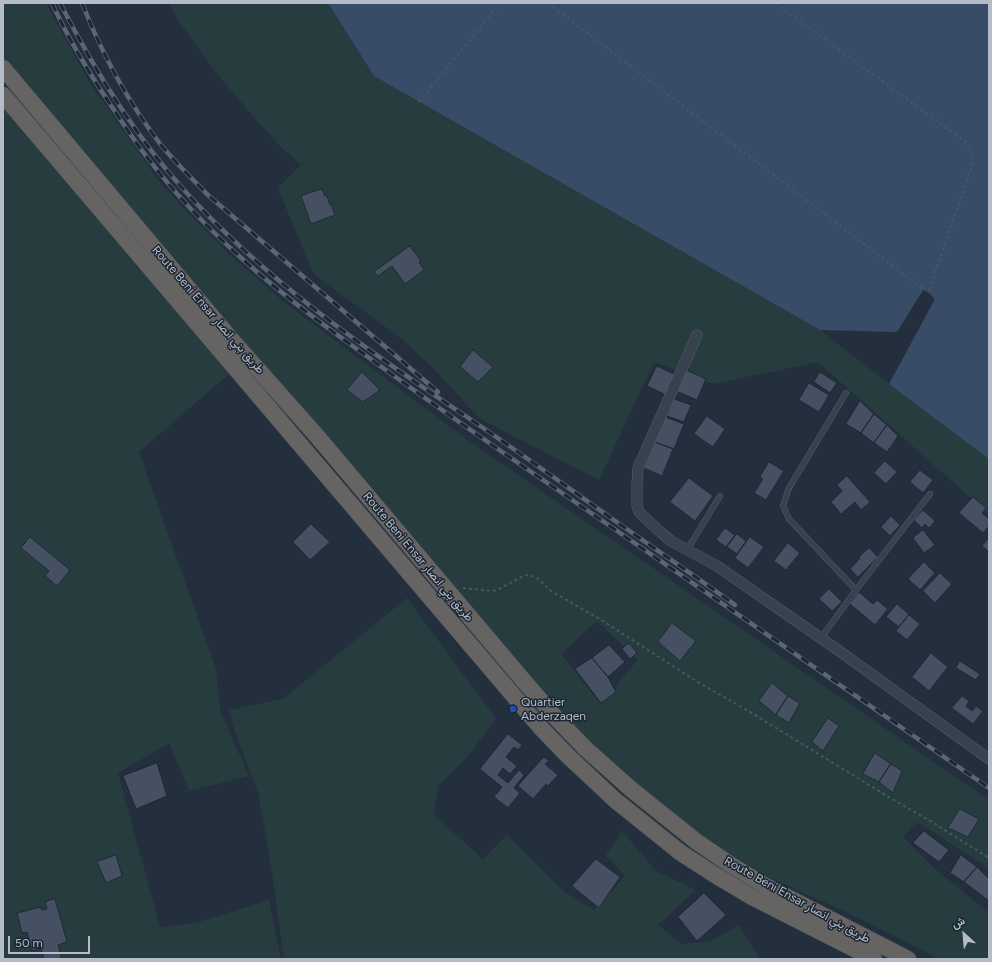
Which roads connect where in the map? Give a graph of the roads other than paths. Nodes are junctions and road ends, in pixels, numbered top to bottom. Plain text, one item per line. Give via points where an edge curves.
1 (3, 68) edge
2 (3, 95) edge
3 (697, 335) dead end
4 (846, 393) dead end
5 (930, 494) dead end
6 (720, 496) dead end
7 (687, 550) junction
8 (856, 590) junction
9 (821, 638) junction
10 (989, 759) edge
11 (874, 959) edge
12 (908, 959) edge

1 - 12 highway, Route Beni Ensar طريق بني انصار via 555,718 586,749 697,842 731,865 764,885
2 - 11 highway, Route Beni Ensar طريق بني انصار via 541,728 567,755 615,800 681,853 752,897
3 - 7 street via 638,468 637,485 639,512 662,534
4 - 8 lane via 789,488 783,506 789,519
5 - 8 lane
6 - 7 lane
7 - 9 street via 717,566
8 - 9 lane
9 - 10 street

